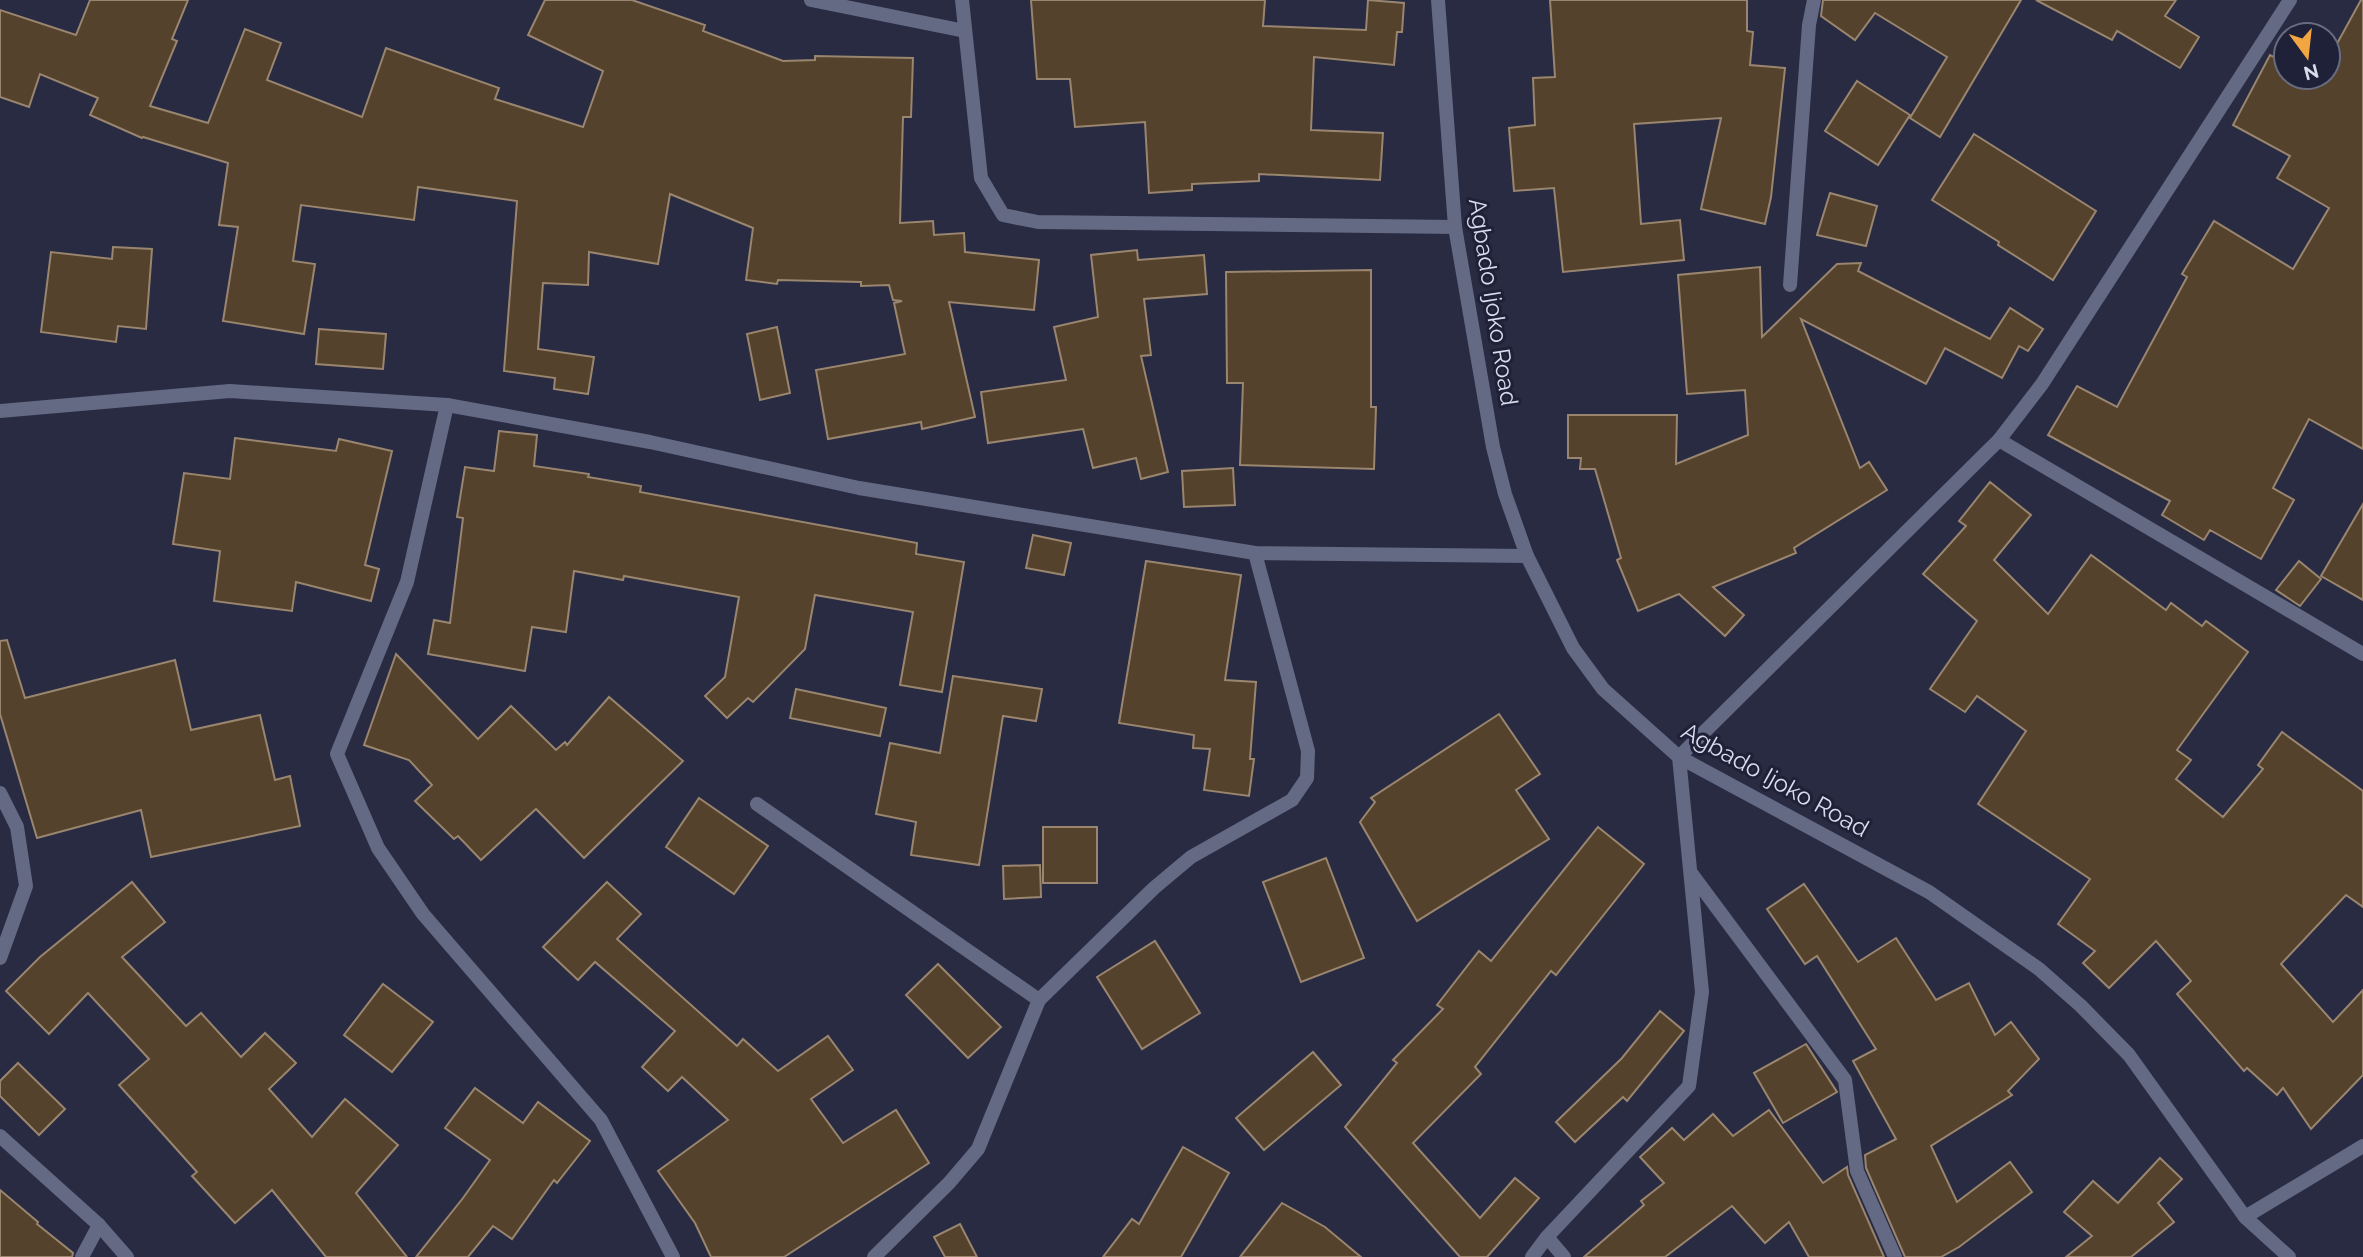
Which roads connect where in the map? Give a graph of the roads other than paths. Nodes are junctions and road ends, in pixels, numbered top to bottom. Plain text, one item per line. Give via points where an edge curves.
1 (811, 0) edge
2 (962, 0) edge
3 (1438, 0) edge
4 (1814, 0) edge
5 (2290, 0) edge
6 (965, 31) junction
7 (1455, 227) junction
8 (1790, 285) dead end
9 (447, 405) junction
10 (0, 411) edge
11 (1999, 440) junction
12 (1255, 552) junction
13 (1527, 556) junction
14 (2363, 654) edge
15 (1679, 757) junction
16 (0, 793) edge
17 (757, 804) dead end
18 (1690, 872) junction
19 (0, 958) edge
20 (1040, 1000) junction
21 (0, 1136) edge
22 (2363, 1146) edge
23 (2245, 1217) junction
24 (99, 1225) junction
25 (1548, 1237) junction
26 (82, 1257) edge
27 (127, 1257) edge
28 (673, 1257) edge
29 (874, 1257) edge
30 (1532, 1257) edge
31 (1564, 1257) edge
32 (1895, 1257) edge
33 (2288, 1257) edge

1 - 6 street
2 - 6 street
3 - 7 street, Agbado Ijoko Road
4 - 8 street
5 - 11 street via 2042,384
6 - 7 street via 981,178 1003,215 1038,222
7 - 13 street, Agbado Ijoko Road via 1493,447
9 - 10 street via 230,391
9 - 12 street via 650,442 859,488
9 - 28 street via 407,582 337,754 378,848 423,914 601,1120
11 - 14 street
11 - 15 street
12 - 13 street
12 - 20 street via 1308,751 1307,778 1292,800 1191,857
13 - 15 street, Agbado Ijoko Road via 1573,648 1604,689
15 - 18 street
15 - 23 street, Agbado Ijoko Road via 1929,892 2039,968 2129,1055
16 - 19 street via 17,827 26,886
17 - 20 street
18 - 25 street via 1702,992 1689,1086
18 - 32 street via 1845,1080 1857,1171
20 - 29 street via 978,1149
21 - 24 street
22 - 23 street
23 - 33 street, Agbado Ijoko Road
24 - 26 street
24 - 27 street
25 - 30 street
25 - 31 street

